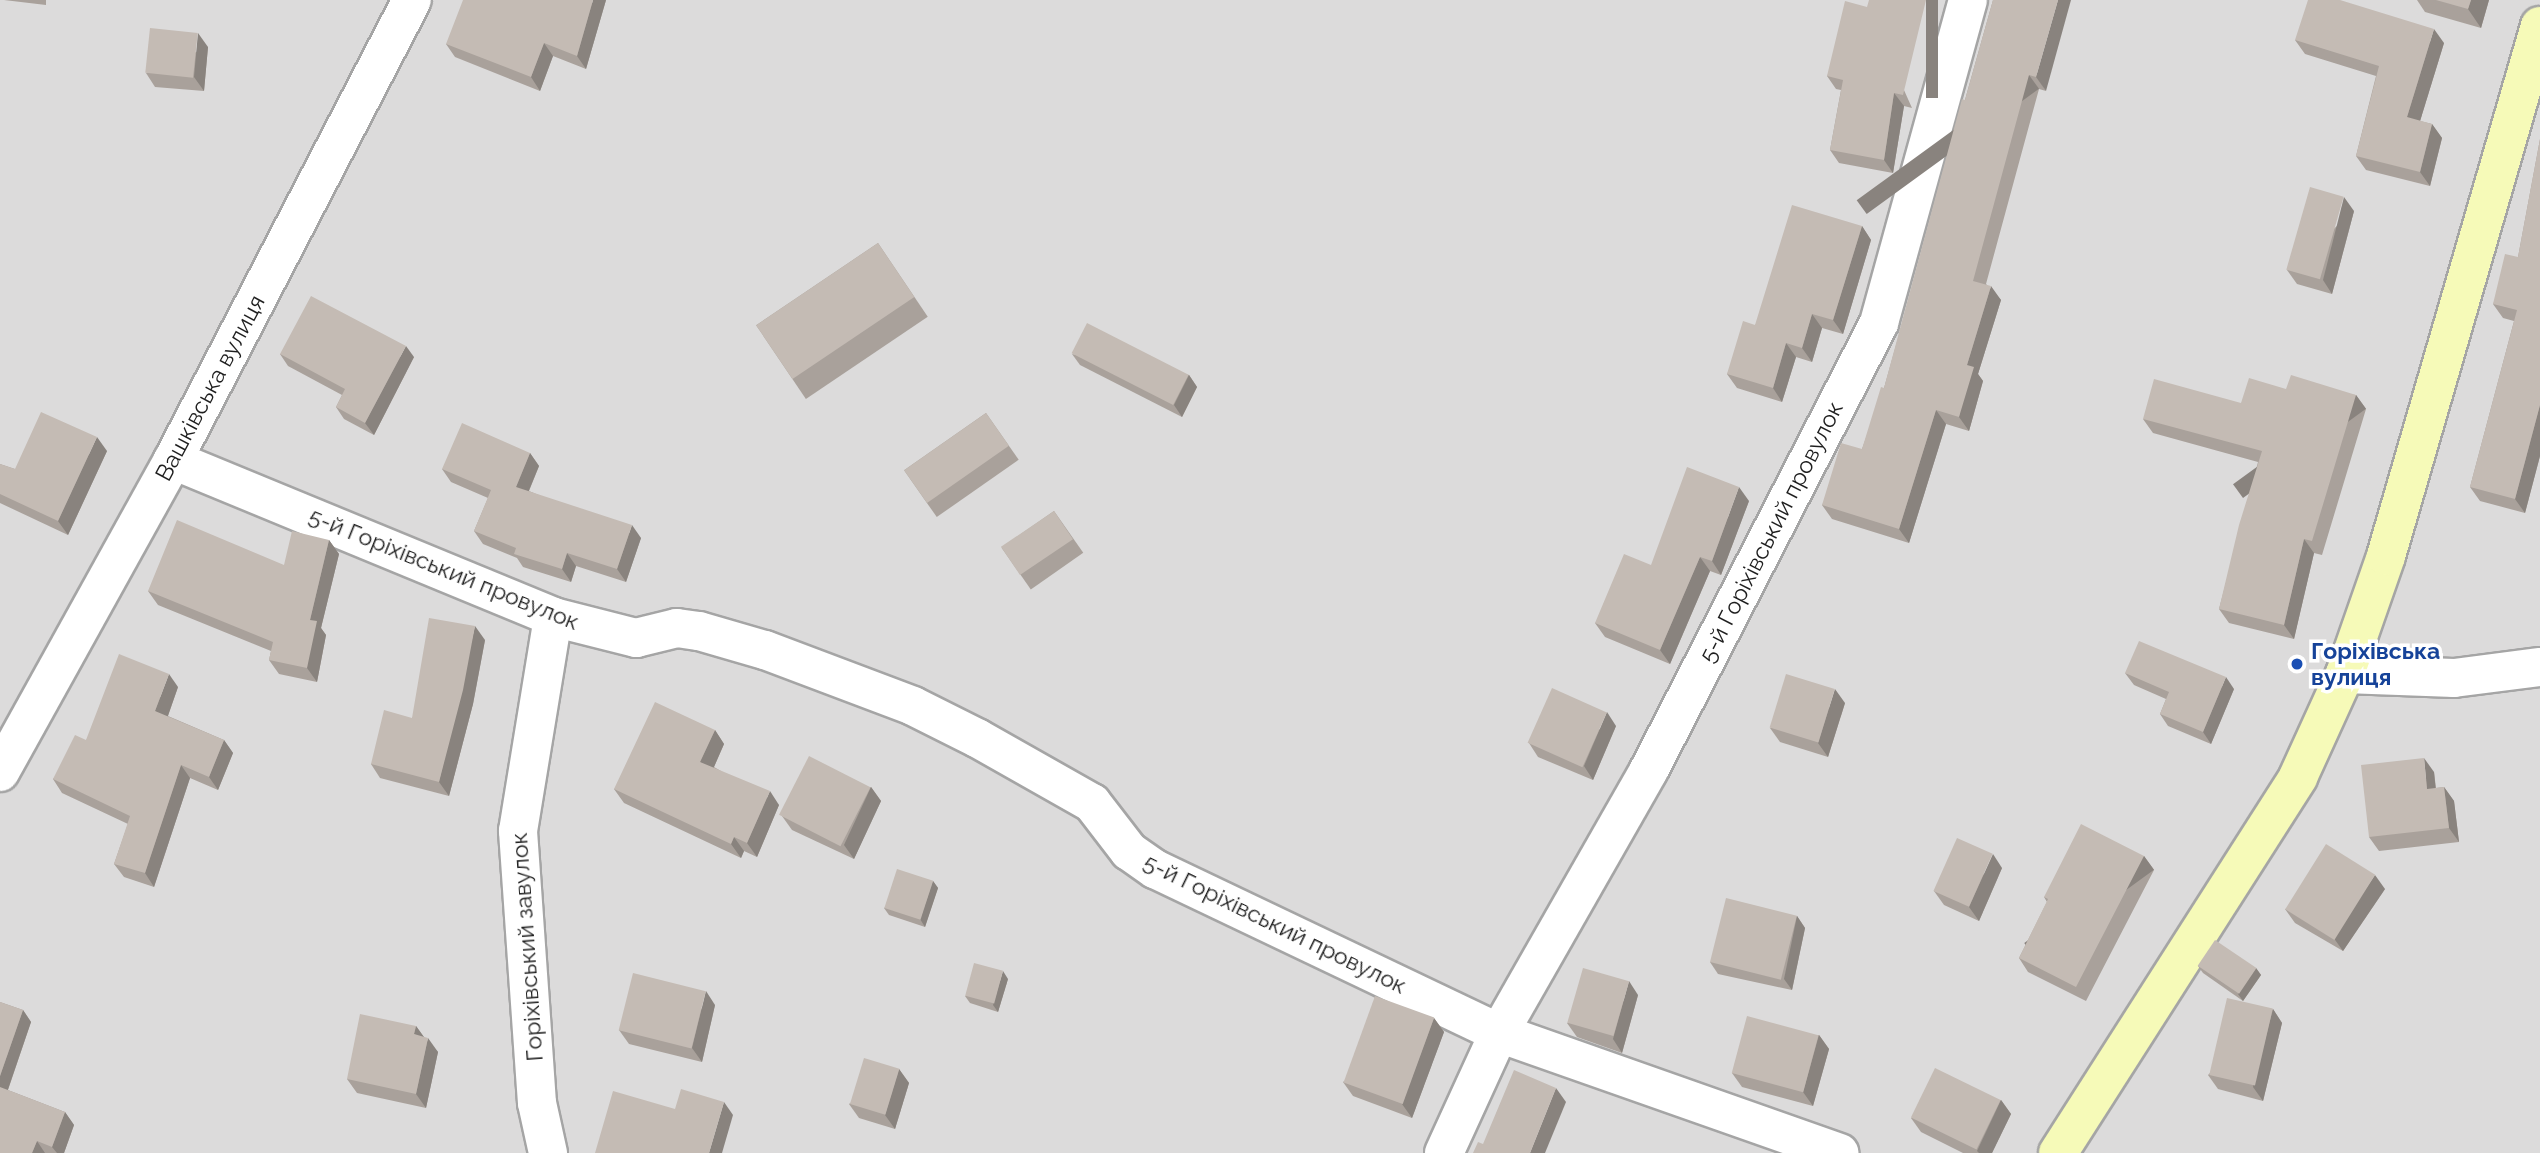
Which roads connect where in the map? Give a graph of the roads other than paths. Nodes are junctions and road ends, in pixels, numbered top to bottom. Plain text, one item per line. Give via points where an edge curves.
1 (412, 0) edge
2 (1968, 0) edge
3 (2540, 26) edge
4 (173, 460) junction
5 (553, 617) junction
6 (2540, 667) edge
7 (2345, 674) junction
8 (0, 772) edge
9 (1499, 1033) junction
10 (548, 1153) edge
11 (1444, 1153) edge
12 (1839, 1153) edge
13 (2058, 1153) edge

1 - 4 street, Вашківська вулиця
2 - 9 street, 5-й Горіхівський провулок via 1879,323 1649,770
3 - 7 street via 2386,556
4 - 5 street, 5-й Горіхівський провулок
4 - 8 street, Вашківська вулиця
5 - 9 street, 5-й Горіхівський провулок via 636,638 677,628 699,631 765,650 913,706 1092,803 1129,851 1155,869
5 - 10 street, Горіхівський завулок via 518,831 537,1103
6 - 7 street via 2454,678
7 - 13 street via 2298,778
9 - 11 street
9 - 12 street, 5-й Горіхівський провулок

